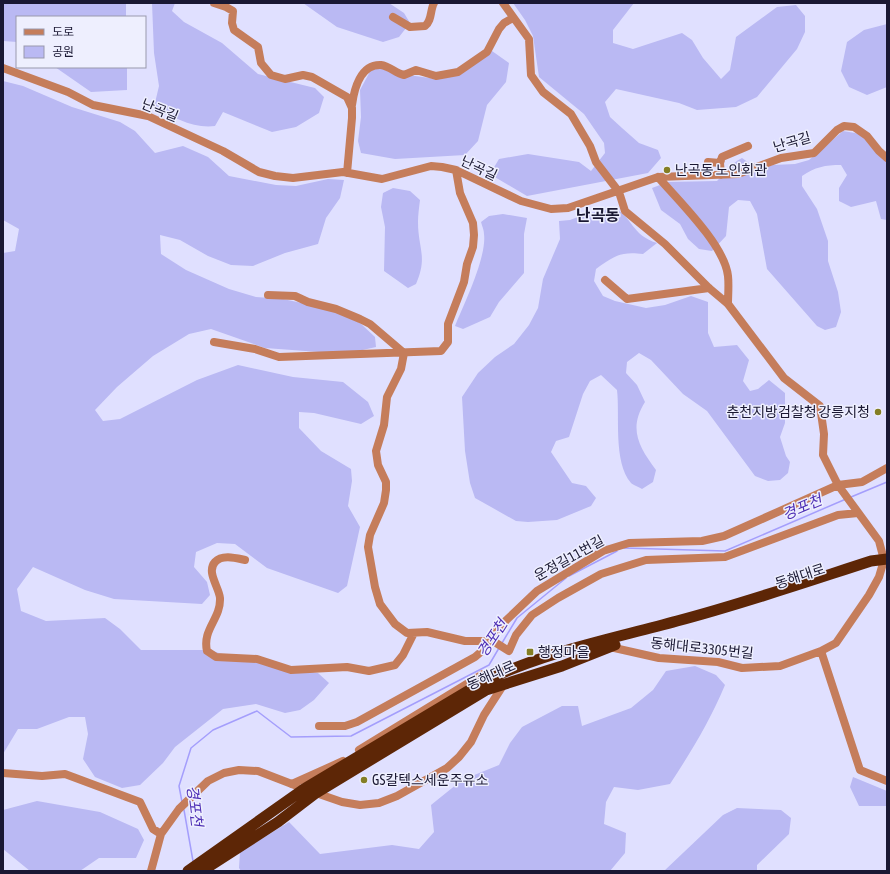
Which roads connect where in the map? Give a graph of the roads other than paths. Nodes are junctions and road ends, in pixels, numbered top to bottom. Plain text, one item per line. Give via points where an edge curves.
1 (214, 3) edge
2 (434, 3) edge
3 (503, 3) edge
4 (393, 17) dead end
5 (512, 18) junction
6 (3, 68) edge
7 (352, 108) junction
8 (748, 146) dead end
9 (887, 158) edge
10 (708, 162) dead end
11 (720, 163) junction
12 (456, 170) junction
13 (347, 173) junction
14 (721, 175) junction
15 (658, 177) junction
16 (619, 192) junction
17 (605, 280) dead end
18 (709, 288) junction
19 (268, 295) dead end
20 (728, 304) junction
21 (214, 342) dead end
22 (404, 352) junction
23 (887, 468) edge
24 (840, 488) junction
25 (856, 510) junction
26 (886, 559) edge
27 (245, 560) dead end
28 (414, 633) junction
29 (490, 641) junction
30 (609, 647) junction
31 (821, 651) junction
32 (491, 678) junction
33 (504, 684) junction
34 (320, 726) dead end
35 (3, 773) edge
36 (887, 781) edge
37 (292, 784) junction
38 (304, 789) junction
39 (316, 793) junction
40 (161, 834) junction
41 (208, 864) edge
42 (151, 871) edge
43 (188, 871) edge

1 - 7 street via 233,11 234,30 258,47 261,63 271,75 286,79 303,75 312,77 347,97
2 - 4 street via 425,26 410,27
3 - 5 street
5 - 7 street via 499,29 487,52 458,72 436,76 416,70 404,75 380,65 369,69 355,86
5 - 16 street via 529,39 530,75 543,92 571,114 590,146 596,162
6 - 13 street, 난곡길 via 68,92 93,105 148,116 223,151 259,172 293,178
7 - 13 street
8 - 11 street via 722,157
9 - 14 street, 난곡길 via 867,136 854,127 844,126 814,152 781,158 738,174
10 - 11 street
11 - 14 street
12 - 13 street, 난곡길 via 431,166 382,179
12 - 16 street, 난곡길 via 520,201 551,209 568,208
12 - 22 street via 460,193 473,223 474,236 464,282 448,324 448,342 437,352
14 - 15 street, 난곡길
15 - 16 street, 난곡길
15 - 20 street via 721,253 728,276
16 - 18 street via 625,211 665,244
17 - 18 street via 627,299
18 - 20 street
19 - 22 street via 295,296 360,319
20 - 24 street via 784,378 820,406 824,434 823,455
21 - 22 street via 255,349 280,358
22 - 28 street via 401,369 387,397 384,425 376,450 386,490 384,504 370,534 368,547 374,587 380,604 401,629
23 - 24 street, 운정길11번길 via 862,482
24 - 25 street
24 - 29 street, 운정길11번길 via 724,536 702,541 629,543 603,551 537,590 516,609
25 - 26 street via 879,541
25 - 29 street via 725,557 646,560 606,572 584,582 532,615 516,635 510,649
26 - 30 highway, 동해대로 via 872,568 759,605
26 - 31 street, 동해대로3305번길 via 869,594 836,643
26 - 32 highway, 동해대로 via 871,561 728,608 532,661
27 - 28 street via 222,558 213,565 213,575 220,598 219,607 205,640 207,651 216,657 257,659 300,671 347,667 370,672 395,665
28 - 29 street via 427,632 465,641
29 - 34 street, 운정길11번길 via 475,657 357,722 345,726
30 - 31 street, 동해대로3305번길 via 659,658 718,662 742,668 780,666
30 - 33 highway, 동해대로 via 562,666
31 - 36 street via 860,770
32 - 37 street via 483,674 340,762
32 - 38 highway, 동해대로
33 - 39 highway, 동해대로 via 486,690
33 - 39 street via 484,715 471,742 447,768 397,796 379,803 360,806
35 - 40 street via 42,776 65,774 140,802 153,829
37 - 38 street
37 - 40 street via 258,771 240,770 224,773 208,781 179,809
38 - 41 highway, 동해대로
39 - 41 highway, 동해대로 via 278,822
40 - 42 street
41 - 43 highway

